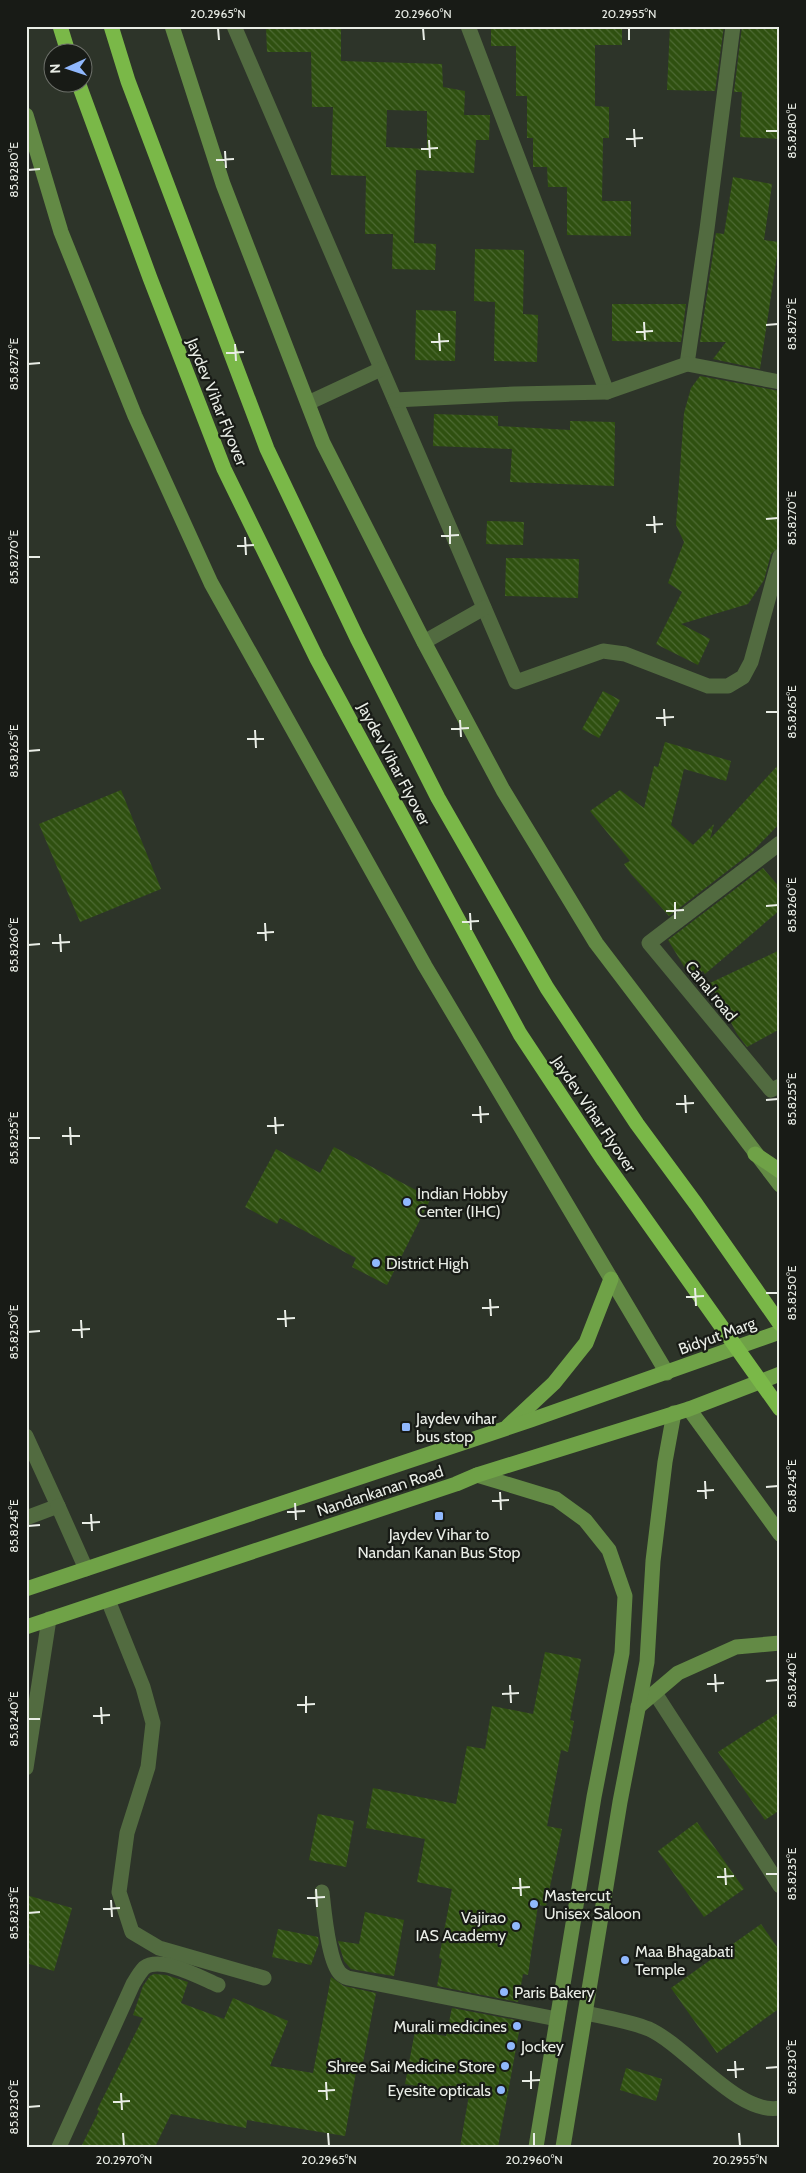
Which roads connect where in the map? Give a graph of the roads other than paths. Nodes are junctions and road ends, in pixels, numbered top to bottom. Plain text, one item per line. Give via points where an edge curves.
1 (60, 26) edge
2 (111, 26) edge
3 (172, 26) edge
4 (234, 26) edge
5 (468, 26) edge
6 (733, 26) edge
7 (65, 42) edge
8 (82, 92) edge
9 (26, 115) edge
10 (686, 364) junction
11 (381, 369) junction
12 (780, 382) edge
13 (607, 392) junction
14 (395, 400) junction
15 (308, 404) junction
16 (780, 556) edge
17 (484, 608) junction
18 (424, 642) junction
19 (780, 843) edge
20 (780, 1086) edge
21 (756, 1154) junction
22 (780, 1171) edge
23 (780, 1185) edge
24 (610, 1279) junction
25 (780, 1324) edge
26 (780, 1332) edge
27 (667, 1373) junction
28 (780, 1374) edge
29 (780, 1409) edge
30 (682, 1411) junction
31 (505, 1428) junction
32 (26, 1436) edge
33 (477, 1475) junction
34 (58, 1506) junction
35 (26, 1518) edge
36 (780, 1534) edge
37 (86, 1569) junction
38 (26, 1589) edge
39 (108, 1600) junction
40 (49, 1619) junction
41 (26, 1626) edge
42 (780, 1643) edge
43 (655, 1693) junction
44 (638, 1707) junction
45 (26, 1768) edge
46 (780, 1886) edge
47 (322, 1892) dead end
48 (264, 1978) dead end
49 (218, 1985) dead end
50 (586, 2013) junction
51 (557, 2019) junction
52 (780, 2108) edge
53 (59, 2147) edge
54 (536, 2147) edge
55 (563, 2147) edge

1 - 7 highway
2 - 25 highway, Jaydev Vihar Flyover via 128,81 267,449 438,798 547,988 637,1124
3 - 15 street via 223,184
4 - 11 street
5 - 13 street
6 - 10 street
8 - 29 highway, Jaydev Vihar Flyover, bridge via 224,470 317,659 520,1034 604,1162
9 - 24 street via 60,232 135,416 211,583 425,966
10 - 12 street
10 - 13 street
11 - 14 street
11 - 15 street
13 - 14 street
14 - 17 street
15 - 18 street via 323,443
16 - 17 street via 751,662 743,677 728,686 708,686 625,654 603,651 516,682
17 - 18 street
18 - 21 street via 503,790 596,943
19 - 20 street, Canal road via 649,943 771,1090
21 - 22 main road
21 - 23 street
24 - 27 street
24 - 31 main road via 586,1343 554,1383
26 - 27 main road, Bidyut Marg
27 - 31 main road, Nandankanan Road
28 - 30 main road
30 - 33 main road, Nandankanan Road
30 - 36 street
30 - 44 street via 658,1510 647,1662
31 - 37 main road, Nandankanan Road
32 - 34 street
33 - 39 main road, Nandankanan Road
33 - 51 street via 556,1499 585,1520 609,1550 625,1596 622,1653
34 - 35 street
34 - 37 street
37 - 38 main road, Nandankanan Road
39 - 40 main road, Nandankanan Road
39 - 48 street via 153,1723 148,1767 127,1833 119,1892 132,1932 159,1948
40 - 41 main road, Nandankanan Road
40 - 45 street
42 - 43 street via 736,1647 678,1673
43 - 44 street
43 - 46 street
44 - 50 street
47 - 51 street via 334,1964 340,1974
49 - 53 street via 172,1966 155,1963 144,1968 133,1984
50 - 52 street via 649,2030 668,2041 740,2099 756,2107
50 - 55 street
51 - 54 street

